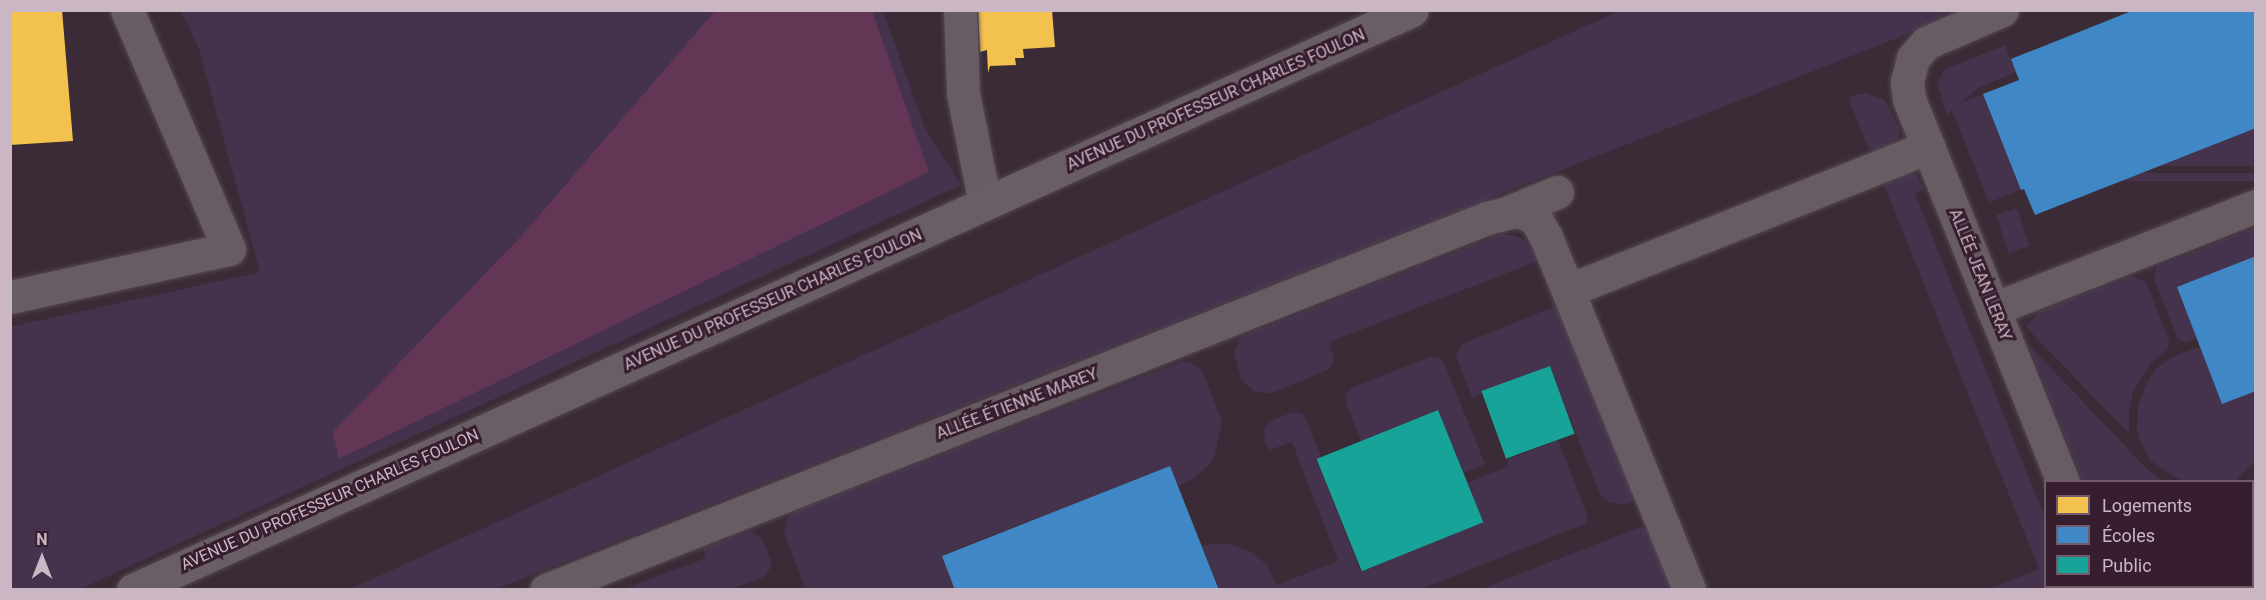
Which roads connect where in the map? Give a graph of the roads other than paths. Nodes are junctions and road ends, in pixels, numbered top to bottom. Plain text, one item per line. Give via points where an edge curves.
1 (127, 10) edge
2 (960, 10) edge
3 (1412, 10) edge
4 (2002, 10) edge
5 (1929, 147) junction
6 (1557, 192) dead end
7 (985, 204) junction
8 (2256, 206) edge
9 (1498, 215) junction
10 (1569, 290) junction
11 (10, 297) edge
12 (1992, 309) junction
13 (2062, 480) edge
14 (133, 590) edge
15 (546, 590) edge
16 (1689, 590) edge

1 - 11 street via 230,249
2 - 7 street via 963,93
3 - 7 main road, AVENUE DU PROFESSEUR CHARLES FOULON
4 - 5 street, ALLÉE JEAN LERAY via 1934,37 1918,50 1907,82 1909,99
5 - 10 street
5 - 12 street, ALLÉE JEAN LERAY
6 - 9 street, ALLÉE ÉTIENNE MAREY
7 - 14 main road, AVENUE DU PROFESSEUR CHARLES FOULON
8 - 12 street
9 - 10 street via 1523,212 1537,221
9 - 15 street, ALLÉE ÉTIENNE MAREY
10 - 16 street
12 - 13 street, ALLÉE JEAN LERAY

